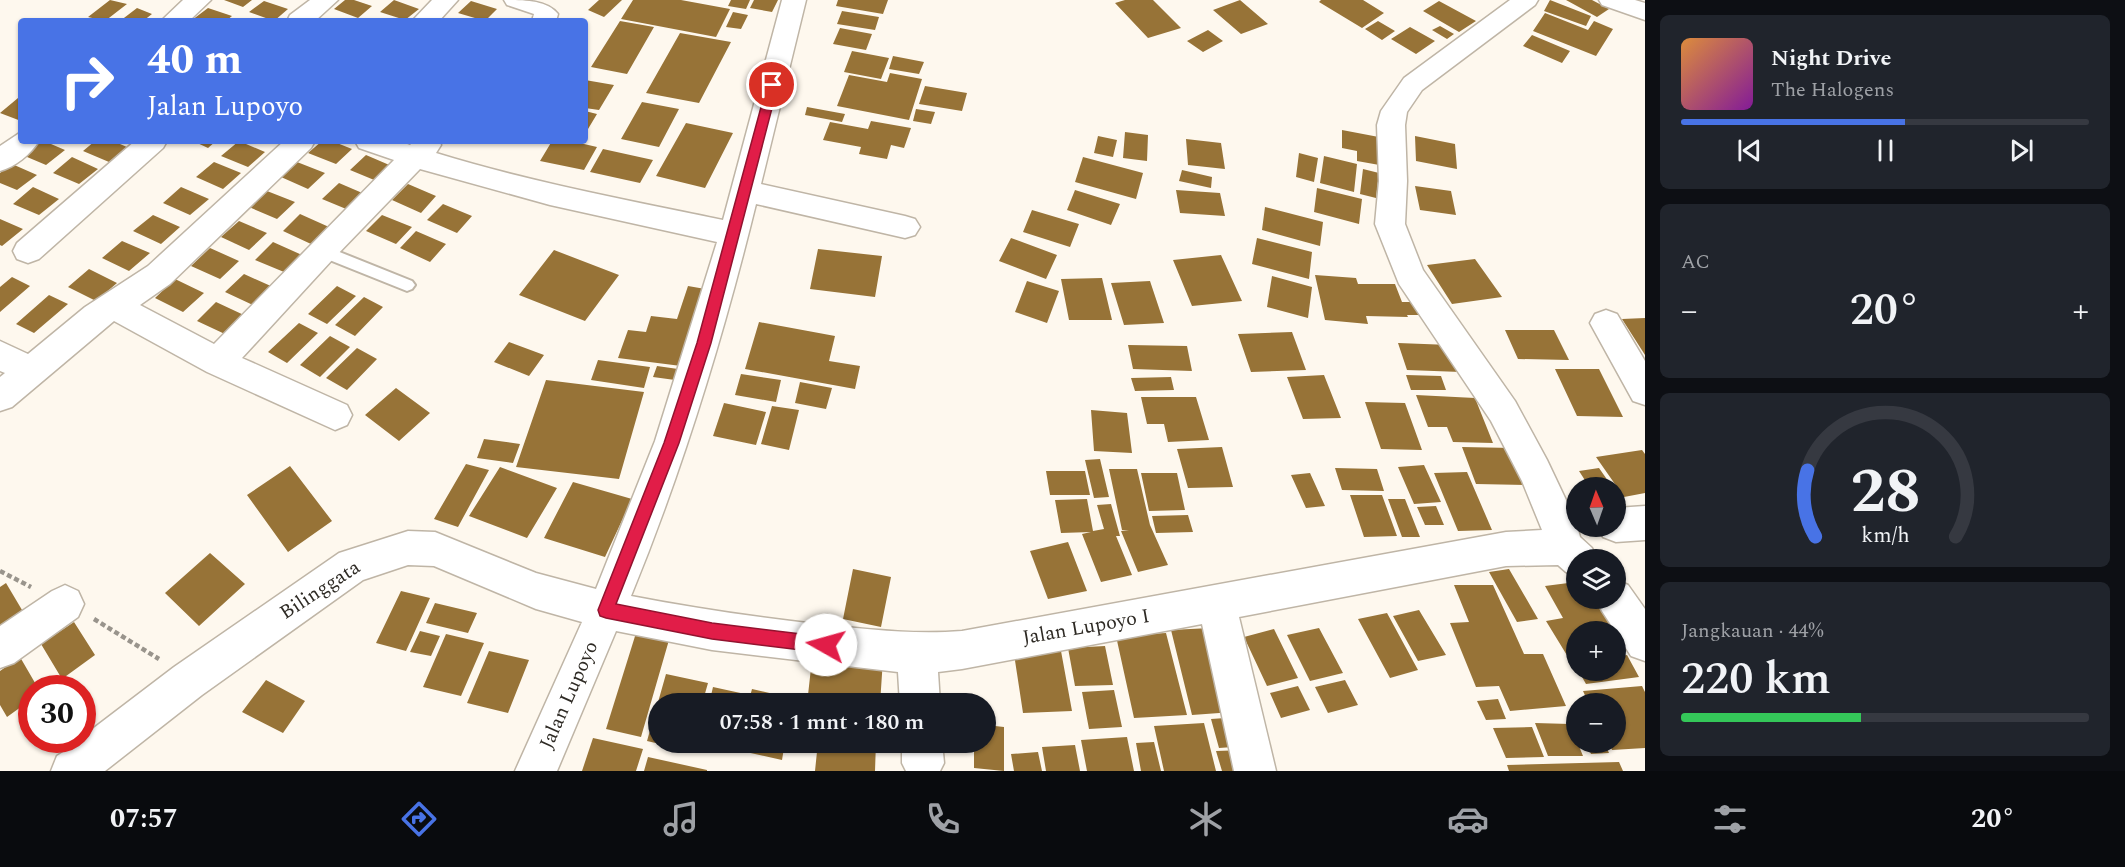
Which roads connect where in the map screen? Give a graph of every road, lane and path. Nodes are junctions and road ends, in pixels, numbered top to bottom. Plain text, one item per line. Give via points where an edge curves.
1 (199, 0) edge
2 (326, 0) edge
3 (446, 0) edge
4 (516, 0) edge
5 (794, 0) edge
6 (1526, 0) edge
7 (1611, 0) edge
8 (1645, 12) edge
9 (177, 18) edge
10 (303, 18) edge
11 (427, 18) edge
12 (545, 18) edge
13 (21, 144) edge
14 (150, 144) edge
15 (298, 144) edge
16 (389, 144) edge
17 (423, 149) edge
18 (0, 161) edge
19 (745, 192) junction
20 (905, 228) dead end
21 (734, 234) junction
22 (322, 250) junction
23 (28, 251) dead end
24 (407, 285) dead end
25 (113, 304) junction
26 (1606, 323) dead end
27 (0, 355) edge
28 (218, 362) junction
29 (30, 372) junction
30 (1645, 392) edge
31 (0, 397) edge
32 (335, 414) dead end
33 (1645, 524) edge
34 (1626, 525) edge
35 (1570, 540) edge
36 (65, 603) dead end
37 (1217, 604) junction
38 (1622, 609) edge
39 (606, 610) junction
40 (1645, 642) edge
41 (0, 649) edge
42 (917, 652) junction
43 (919, 693) edge
44 (72, 771) edge
45 (536, 771) edge
46 (1255, 771) edge

1 - 9 street
2 - 10 street
3 - 11 street
4 - 12 street via 543,9
5 - 19 street, Jalan Lupoyo
6 - 35 street via 1413,84 1394,111 1390,224 1410,275 1503,411
7 - 8 street
13 - 18 street
14 - 23 street
15 - 25 street via 159,275
16 - 17 street
17 - 21 street via 527,190
17 - 22 street
19 - 20 street
19 - 21 street, Jalan Lupoyo
21 - 39 street, Jalan Lupoyo via 672,443
22 - 24 lane
22 - 28 street
25 - 28 street
25 - 29 street
26 - 30 street
27 - 29 street
28 - 32 street
29 - 31 street
33 - 34 street
35 - 37 street, Jalan Lupoyo I
36 - 41 street
37 - 42 street, Jalan Lupoyo I via 962,650
37 - 46 street
38 - 40 street
39 - 42 street, Jalan Lupoyo I via 712,631
39 - 44 street, Bilinggata via 536,591 435,549 408,548 383,554 352,566 198,674
39 - 45 street, Jalan Lupoyo
42 - 43 street

